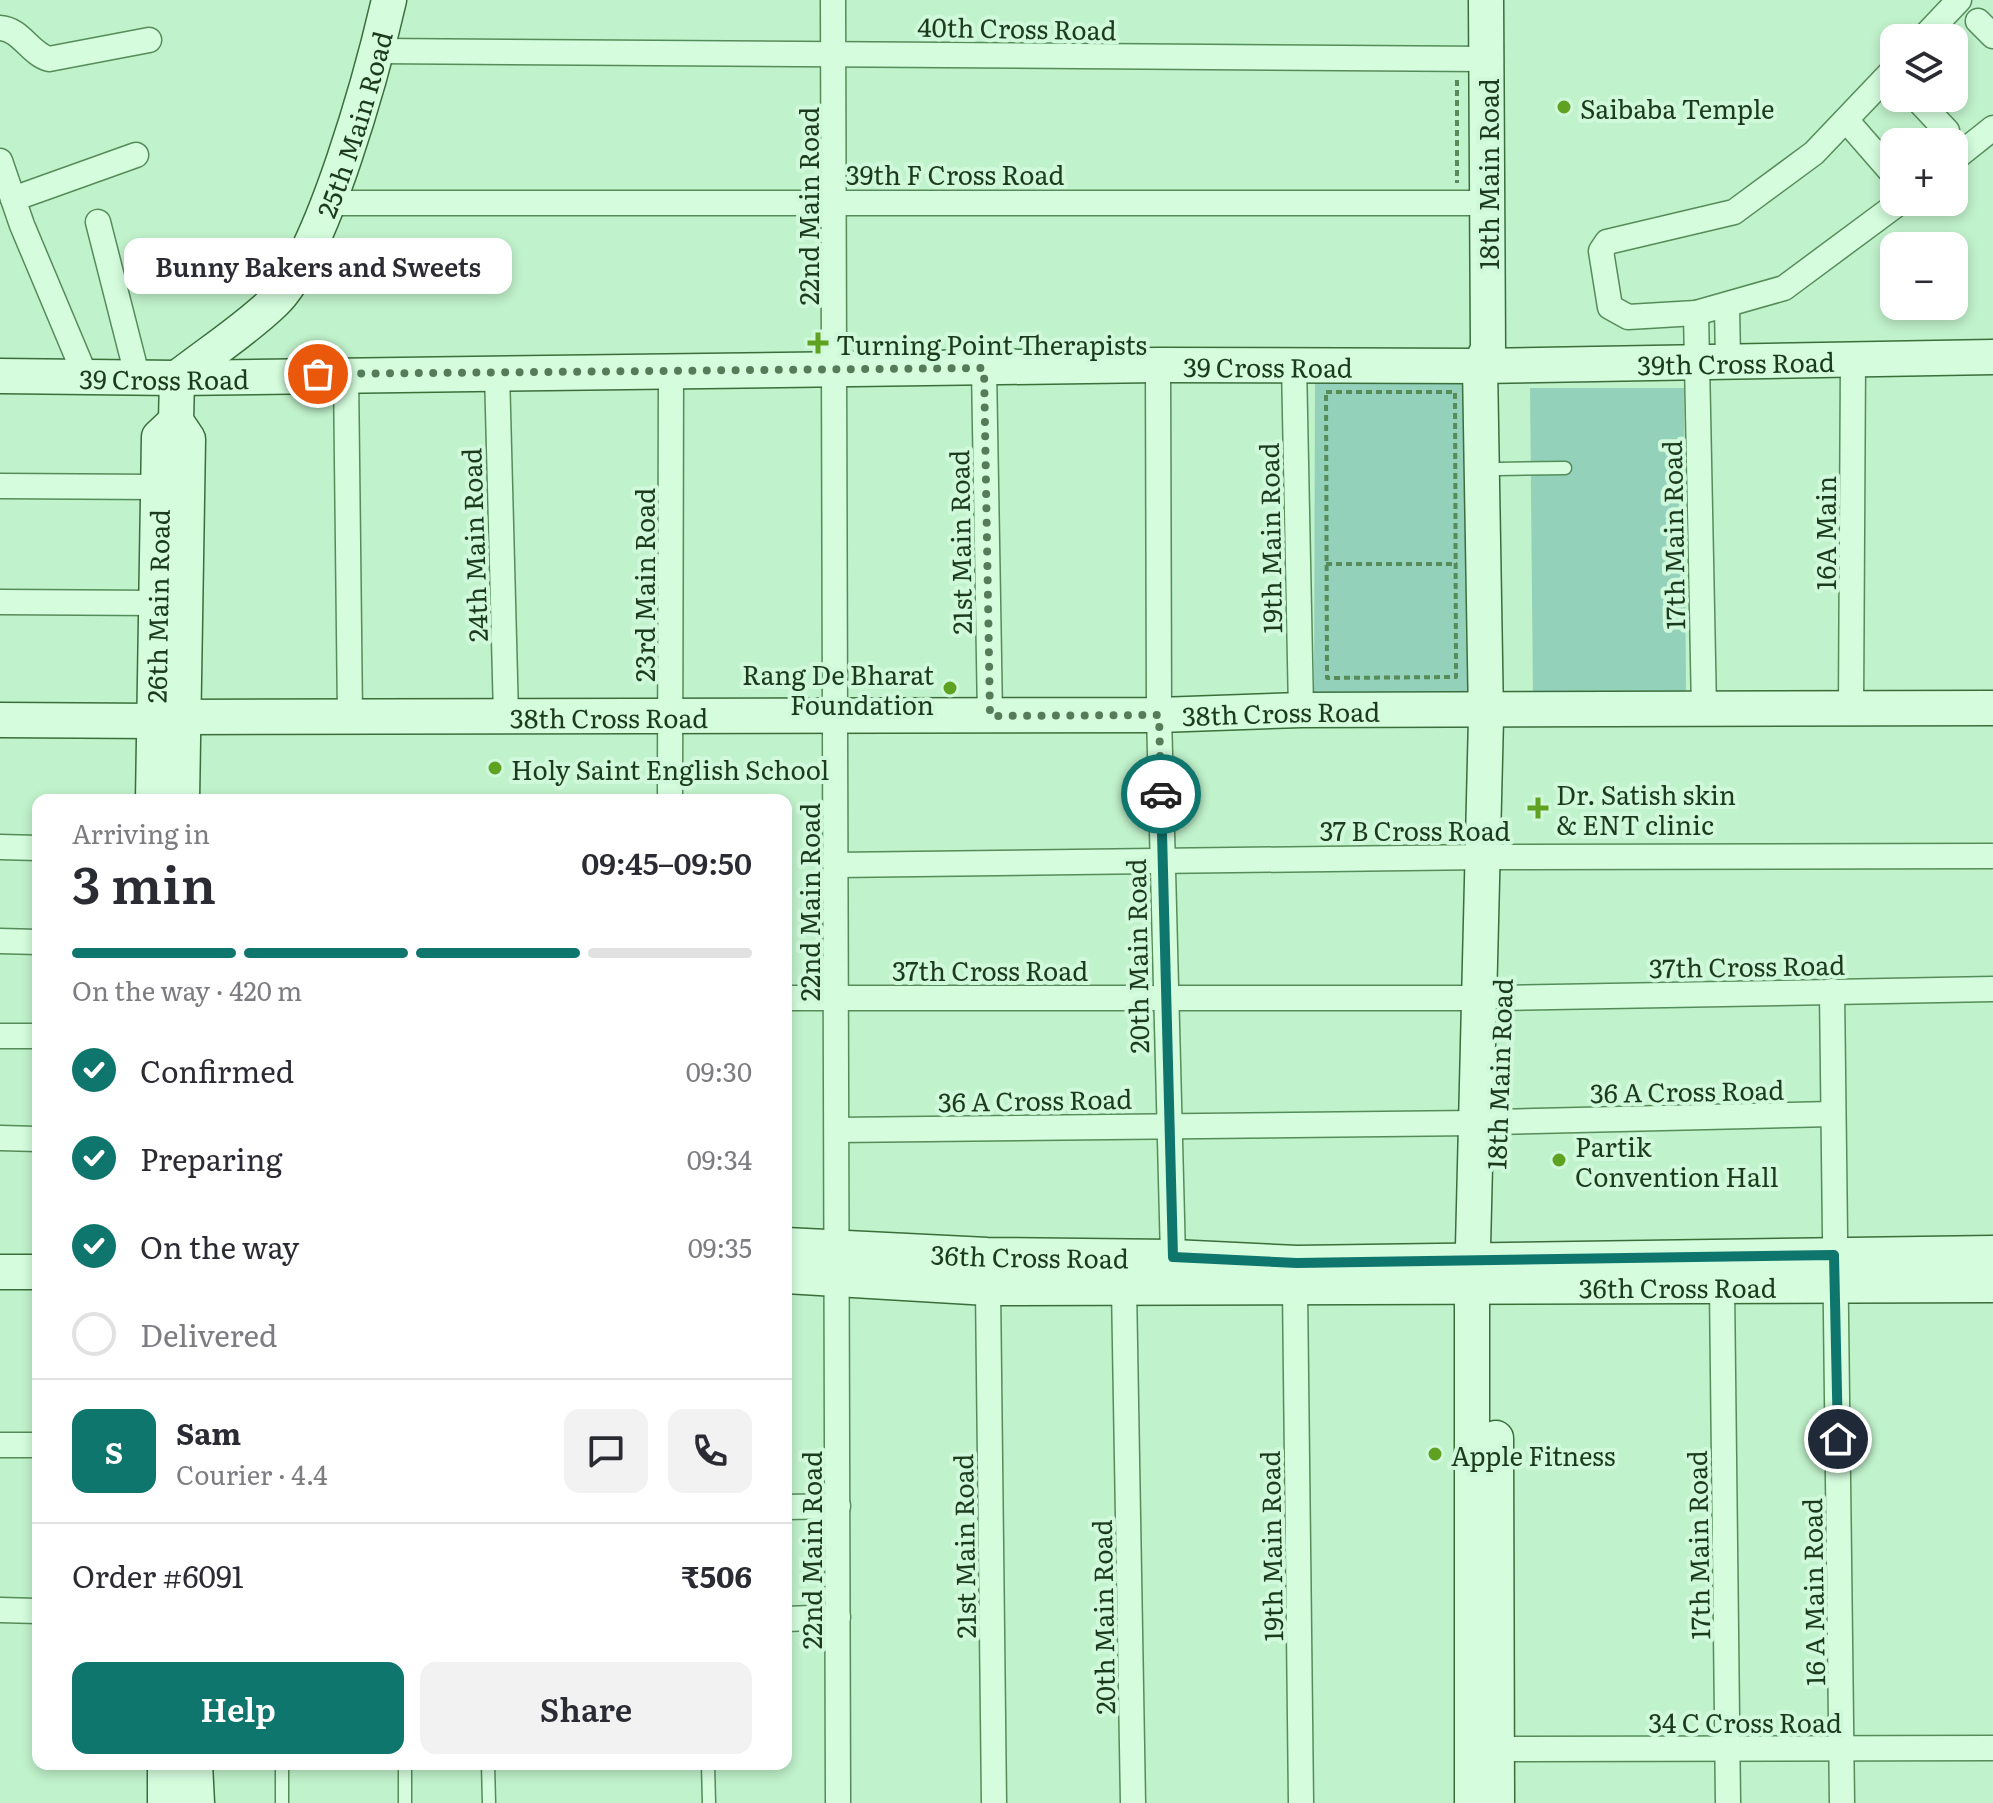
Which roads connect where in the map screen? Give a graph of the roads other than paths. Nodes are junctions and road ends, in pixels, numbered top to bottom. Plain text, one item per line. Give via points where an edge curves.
1 (389, 0) edge
2 (833, 0) edge
3 (1486, 0) edge
4 (1959, 0) edge
5 (1936, 24) edge
6 (0, 28) edge
7 (149, 40) dead end
8 (378, 51) junction
9 (834, 53) junction
10 (1486, 59) junction
11 (1880, 84) edge
12 (1929, 112) edge
13 (1846, 120) junction
14 (1944, 128) edge
15 (1993, 128) edge
16 (1968, 148) edge
17 (136, 155) dead end
18 (1880, 159) edge
19 (0, 161) edge
20 (13, 199) junction
21 (1472, 200) junction
22 (835, 201) junction
23 (327, 203) junction
24 (1881, 216) edge
25 (98, 222) dead end
26 (1727, 307) junction
27 (1696, 313) junction
28 (1993, 357) edge
29 (1853, 359) junction
30 (1489, 360) junction
31 (1712, 360) junction
32 (1294, 364) junction
33 (1158, 365) junction
34 (984, 368) junction
35 (835, 369) junction
36 (671, 371) junction
37 (497, 372) junction
38 (346, 374) junction
39 (85, 375) junction
40 (137, 375) junction
41 (0, 376) edge
42 (177, 378) junction
43 (176, 421) junction
44 (1565, 468) dead end
45 (1499, 469) junction
46 (0, 486) edge
47 (158, 487) junction
48 (0, 602) edge
49 (158, 603) junction
50 (1851, 708) junction
51 (1993, 708) edge
52 (1494, 709) junction
53 (1704, 709) junction
54 (1301, 710) junction
55 (1159, 715) junction
56 (350, 716) junction
57 (506, 716) junction
58 (671, 716) junction
59 (836, 716) junction
60 (990, 716) junction
61 (170, 719) junction
62 (0, 720) edge
63 (154, 794) edge
64 (181, 794) edge
65 (670, 794) edge
66 (0, 847) edge
67 (32, 848) edge
68 (1993, 856) edge
69 (1493, 857) junction
70 (1162, 859) junction
71 (836, 865) junction
72 (0, 941) edge
73 (32, 942) edge
74 (1993, 989) edge
75 (1832, 991) junction
76 (1165, 996) junction
77 (792, 998) edge
78 (837, 998) junction
79 (1492, 998) junction
80 (0, 1036) edge
81 (32, 1036) edge
82 (1833, 1114) junction
83 (1484, 1122) junction
84 (1168, 1124) junction
85 (837, 1130) junction
86 (0, 1138) edge
87 (32, 1139) edge
88 (792, 1247) edge
89 (1993, 1253) edge
90 (1173, 1257) junction
91 (836, 1262) junction
92 (1836, 1270) junction
93 (0, 1272) edge
94 (32, 1272) edge
95 (1484, 1273) junction
96 (792, 1274) edge
97 (1993, 1285) edge
98 (1124, 1287) junction
99 (1722, 1287) junction
100 (988, 1288) junction
101 (1295, 1289) junction
102 (0, 1445) edge
103 (32, 1445) edge
104 (838, 1506) junction
105 (792, 1507) edge
106 (0, 1610) edge
107 (32, 1611) edge
108 (838, 1617) junction
109 (792, 1619) edge
110 (1842, 1748) junction
111 (1993, 1748) edge
112 (1497, 1749) junction
113 (1727, 1749) junction
114 (165, 1770) edge
115 (195, 1770) edge
116 (282, 1770) edge
117 (405, 1770) edge
118 (488, 1770) edge
119 (708, 1770) edge
120 (165, 1803) edge
121 (197, 1803) edge
122 (282, 1803) edge
123 (405, 1803) edge
124 (489, 1803) edge
125 (709, 1803) edge
126 (838, 1803) edge
127 (994, 1803) edge
128 (1133, 1803) edge
129 (1301, 1803) edge
130 (1472, 1803) edge
131 (1497, 1803) edge
132 (1728, 1803) edge
133 (1842, 1803) edge

1 - 8 street, 25th Main Road
2 - 9 street, 22nd Main Road
3 - 10 street, 18th Main Road
4 - 5 street
6 - 7 street via 10,29 49,59
8 - 9 street, 40th Cross Road
8 - 23 street, 25th Main Road
9 - 10 street, 40th Cross Road
9 - 22 street, 22nd Main Road
10 - 21 street, 18th Main Road
11 - 13 street
12 - 14 street
13 - 18 street
13 - 27 street via 1814,153 1734,212 1607,242 1601,251 1610,307 1628,317
15 - 16 street
17 - 20 street
19 - 20 street
20 - 39 street
21 - 22 street, 39th F Cross Road
21 - 30 street, 18th Main Road
22 - 23 street, 39th F Cross Road
22 - 35 street, 22nd Main Road
23 - 42 street, 25th Main Road via 298,270 275,301
24 - 26 street via 1784,288
25 - 40 street
26 - 27 street
26 - 31 street
27 - 31 street
28 - 29 street, 39th Cross Road
29 - 31 street, 39th Cross Road
29 - 50 street, 16A Main
30 - 31 street, 39th Cross Road
30 - 32 street, 39 Cross Road
30 - 45 street, 18th Main Road
30 - 52 street, 18th Main Road
31 - 53 street, 17th Main Road
32 - 33 street, 39 Cross Road
32 - 54 street, 19th Main Road
33 - 34 street, 39 Cross Road
33 - 55 street, 20th Main Road
34 - 35 street, 39 Cross Road
34 - 60 street, 21st Main Road
35 - 36 street, 39 Cross Road
35 - 59 street, 22nd Main Road
36 - 37 street, 39 Cross Road
36 - 58 street, 23rd Main Road
37 - 38 street, 39 Cross Road
37 - 57 street, 24th Main Road
38 - 42 street, 39 Cross Road
38 - 56 street
39 - 40 street, 39 Cross Road
39 - 41 street, 39 Cross Road
40 - 42 street, 39 Cross Road
42 - 43 street, 26th Main Road
43 - 47 street, 26th Main Road via 159,437
43 - 61 street, 26th Main Road via 188,439
44 - 45 lane
45 - 52 street, 18th Main Road
46 - 47 street
47 - 49 street, 26th Main Road
48 - 49 street
49 - 61 street, 26th Main Road
50 - 51 street, 38th Cross Road
50 - 53 street, 38th Cross Road
52 - 53 street, 38th Cross Road
52 - 54 street, 38th Cross Road
52 - 69 street, 18th Main Road
54 - 55 street, 38th Cross Road
55 - 60 street, 38th Cross Road
55 - 70 street, 20th Main Road
56 - 57 street, 38th Cross Road
56 - 61 street, 38th Cross Road
57 - 58 street, 38th Cross Road
58 - 59 street, 38th Cross Road
58 - 65 street, 23rd Main Road
59 - 60 street, 38th Cross Road
59 - 71 street, 22nd Main Road
61 - 62 street, 38th Cross Road
61 - 63 street, 26th Main Road
61 - 64 street, 26th Main Road
66 - 67 street
68 - 69 street, 37 B Cross Road
69 - 70 street, 37 B Cross Road
69 - 79 street, 18th Main Road
70 - 71 street, 37 B Cross Road
70 - 76 street, 20th Main Road
71 - 78 street, 22nd Main Road
72 - 73 street
74 - 75 street, 37th Cross Road
75 - 79 street, 37th Cross Road
75 - 82 street, 16 A Main Road
76 - 78 street, 37th Cross Road
76 - 79 street, 37th Cross Road
76 - 84 street, 20th Main Road
77 - 78 street, 37th Cross Road
78 - 85 street, 22nd Main Road
79 - 83 street, 18th Main Road
80 - 81 street
82 - 83 street, 36 A Cross Road
82 - 92 street, 16 A Main Road
83 - 84 street, 36 A Cross Road
83 - 95 street, 18th Main Road
84 - 85 street, 36 A Cross Road
84 - 90 street, 20th Main Road
85 - 91 street, 22nd Main Road
86 - 87 street
88 - 91 street, 36th Cross Road
89 - 92 street, 36th Cross Road
90 - 91 street, 36th Cross Road via 987,1255
90 - 95 street, 36th Cross Road
91 - 96 street, 36th Cross Road
91 - 100 street, 36th Cross Road
91 - 104 street, 22nd Main Road
92 - 95 street, 36th Cross Road
92 - 97 street, 36th Cross Road
92 - 99 street, 36th Cross Road
92 - 110 street, 16 A Main Road
93 - 94 street
95 - 99 street, 36th Cross Road
95 - 101 street, 36th Cross Road
95 - 112 street, 18th Main Road
95 - 130 street, 18th Main Road
98 - 100 street, 36th Cross Road
98 - 101 street, 36th Cross Road
98 - 128 street, 20th Main Road
99 - 113 street, 17th Main Road
100 - 127 street, 21st Main Road
101 - 129 street, 19th Main Road
102 - 103 street
104 - 105 street
104 - 108 street, 22nd Main Road
106 - 107 street
108 - 109 street
108 - 126 street, 22nd Main Road
110 - 111 street, 34 C Cross Road
110 - 113 street, 34 C Cross Road
110 - 133 street, 16 A Main Road
112 - 113 street, 34 C Cross Road
112 - 131 street, 18th Main Road
113 - 132 street, 17th Main Road
114 - 120 street
115 - 121 street
116 - 122 lane
117 - 123 lane
118 - 124 lane
119 - 125 lane

